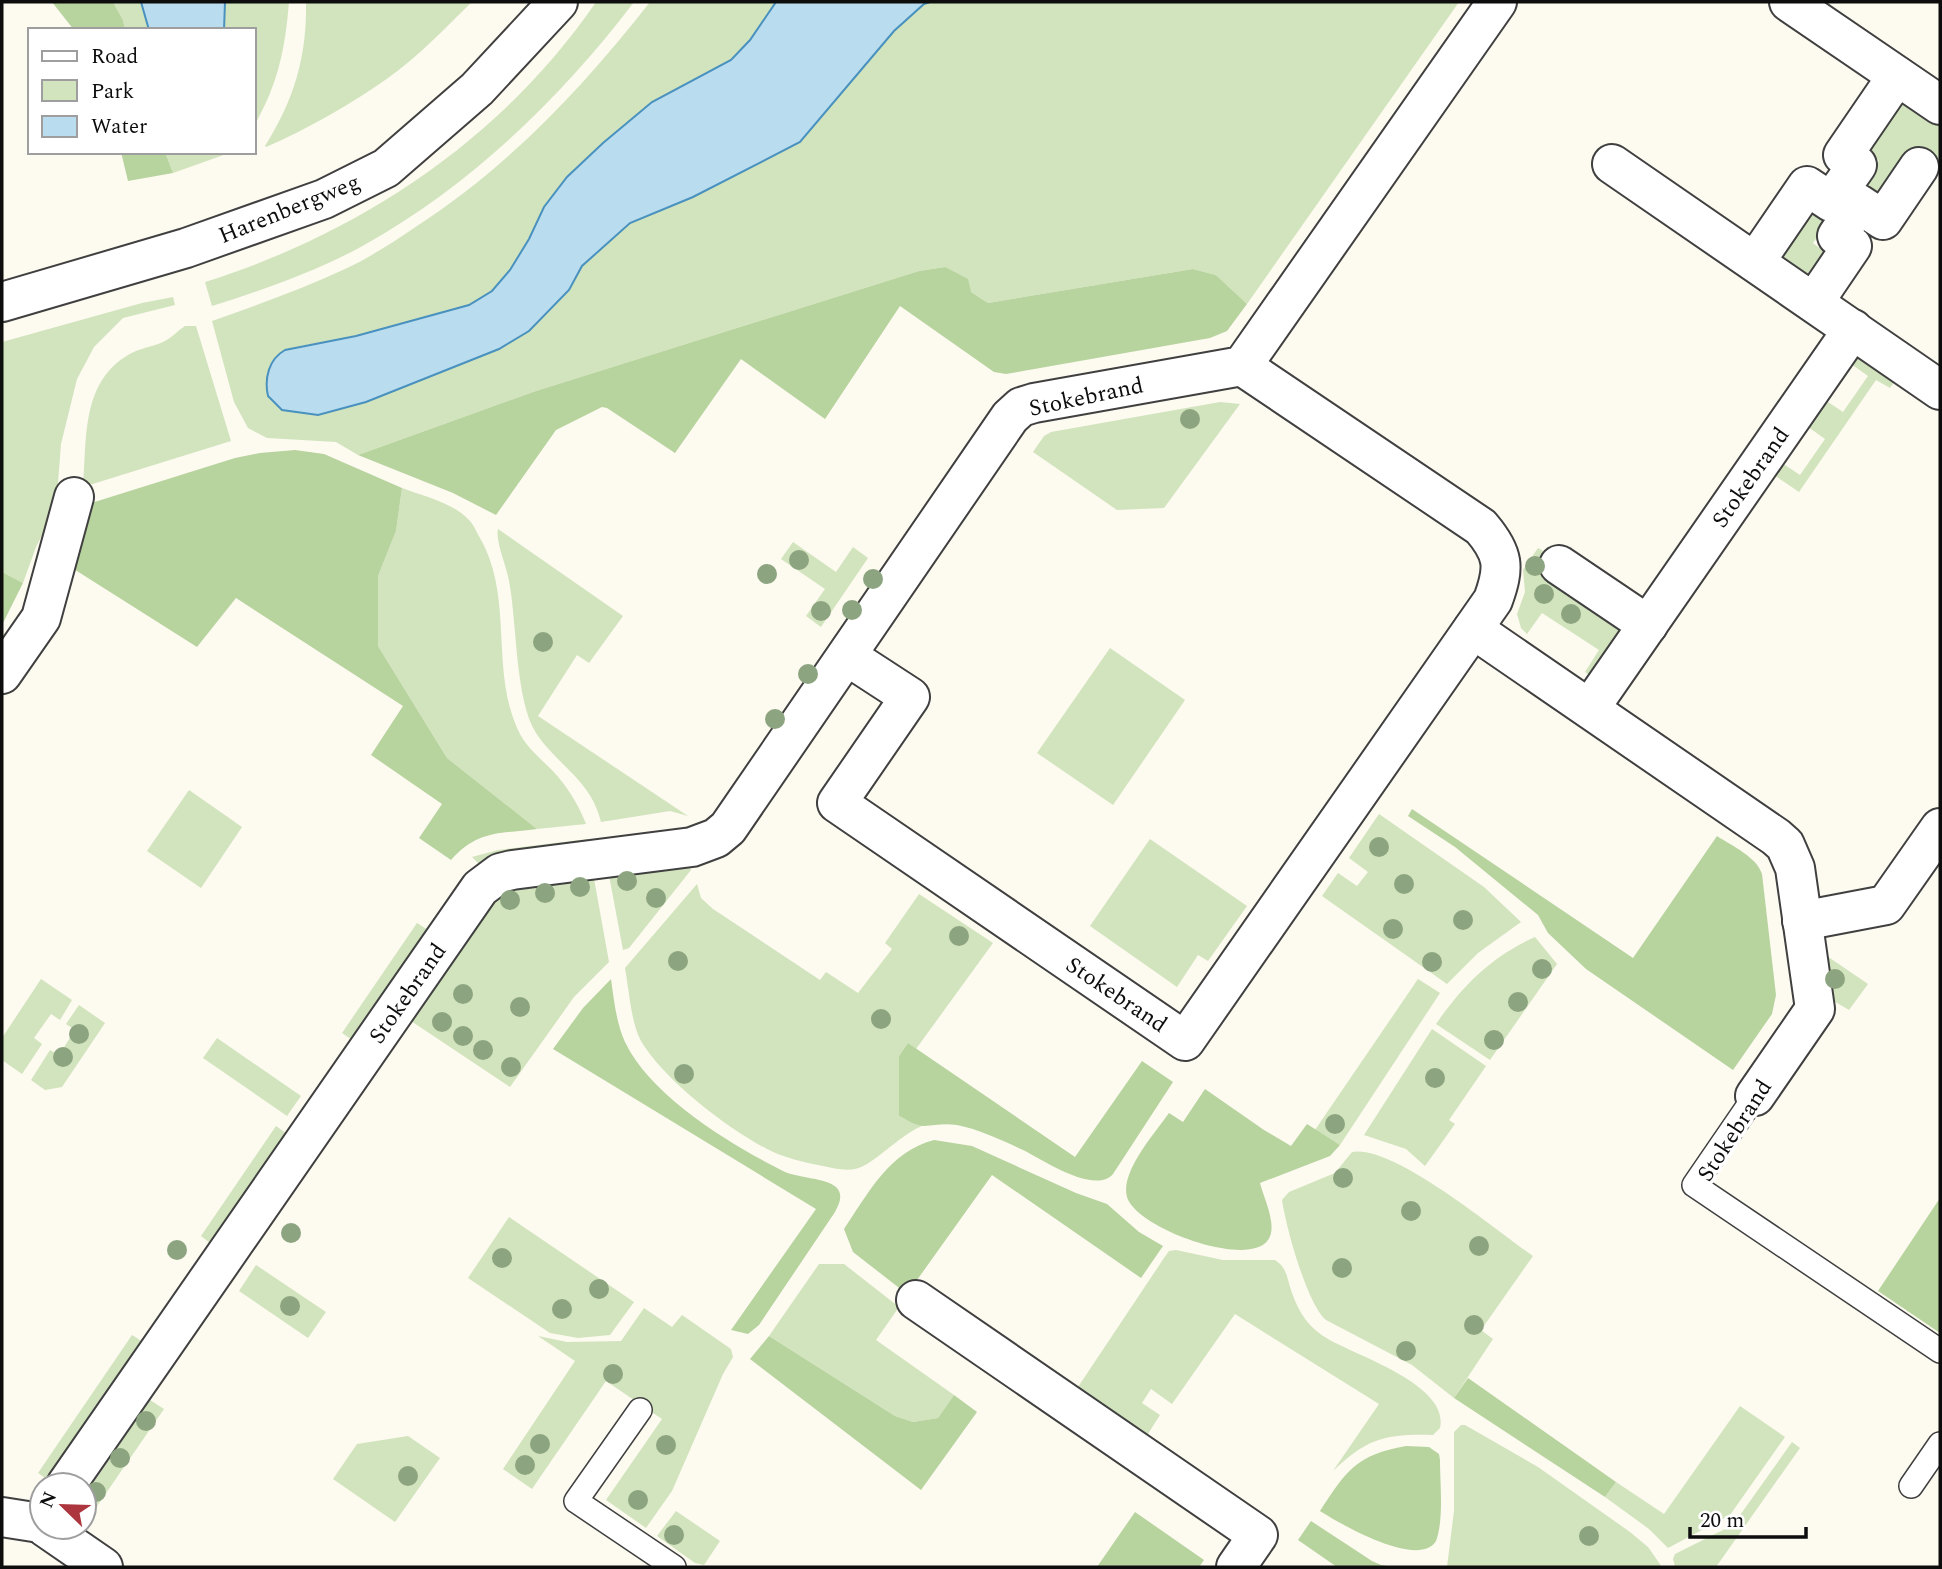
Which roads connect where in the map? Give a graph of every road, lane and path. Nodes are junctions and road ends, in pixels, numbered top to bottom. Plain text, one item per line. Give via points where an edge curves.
1 (558, 2) edge
2 (1497, 2) edge
3 (1789, 2) edge
4 (1897, 76) junction
5 (1940, 106) edge
6 (1612, 164) dead end
7 (1919, 167) dead end
8 (1846, 202) junction
9 (1755, 262) junction
10 (4, 293) edge
11 (1814, 302) junction
12 (1853, 329) junction
13 (1242, 366) junction
14 (1940, 390) edge
15 (74, 498) dead end
16 (1559, 565) dead end
17 (1648, 625) junction
18 (1473, 629) junction
19 (847, 656) junction
20 (4, 667) edge
21 (1590, 708) junction
22 (1940, 828) edge
23 (1802, 920) junction
24 (1755, 1096) joint
25 (916, 1300) dead end
26 (1940, 1351) edge
27 (640, 1410) dead end
28 (1940, 1444) edge
29 (76, 1471) edge
30 (1911, 1486) dead end
31 (2, 1517) edge
32 (28, 1522) edge
33 (66, 1541) edge
34 (103, 1567) edge
35 (674, 1567) edge
36 (1236, 1567) edge

1 - 10 street, Harenbergweg via 477,89 386,168 324,199 186,248
2 - 13 street
3 - 4 street
4 - 5 street
4 - 8 street via 1843,155 1857,165
6 - 9 street
7 - 8 street via 1883,220 1859,204
8 - 9 street via 1831,202 1807,186
8 - 11 street via 1837,236 1852,246
9 - 11 street
11 - 12 street
12 - 14 street
12 - 17 street, Stokebrand
13 - 18 street, Stokebrand via 1481,527 1501,561 1500,580 1493,600
13 - 19 street, Stokebrand via 1021,407
15 - 20 street via 41,618
16 - 17 street
17 - 21 street, Stokebrand
18 - 19 street, Stokebrand via 1185,1041 837,803 910,698
18 - 21 street, Stokebrand
19 - 29 street, Stokebrand via 728,828 716,838 692,847 512,870 480,888
21 - 23 street, Stokebrand via 1785,845 1795,867
22 - 23 street via 1886,905
23 - 24 street, Stokebrand via 1815,1009
24 - 26 lane, Stokebrand via 1694,1185
25 - 36 street via 1258,1535
27 - 35 lane via 576,1502
28 - 30 lane
31 - 32 street
33 - 34 street

